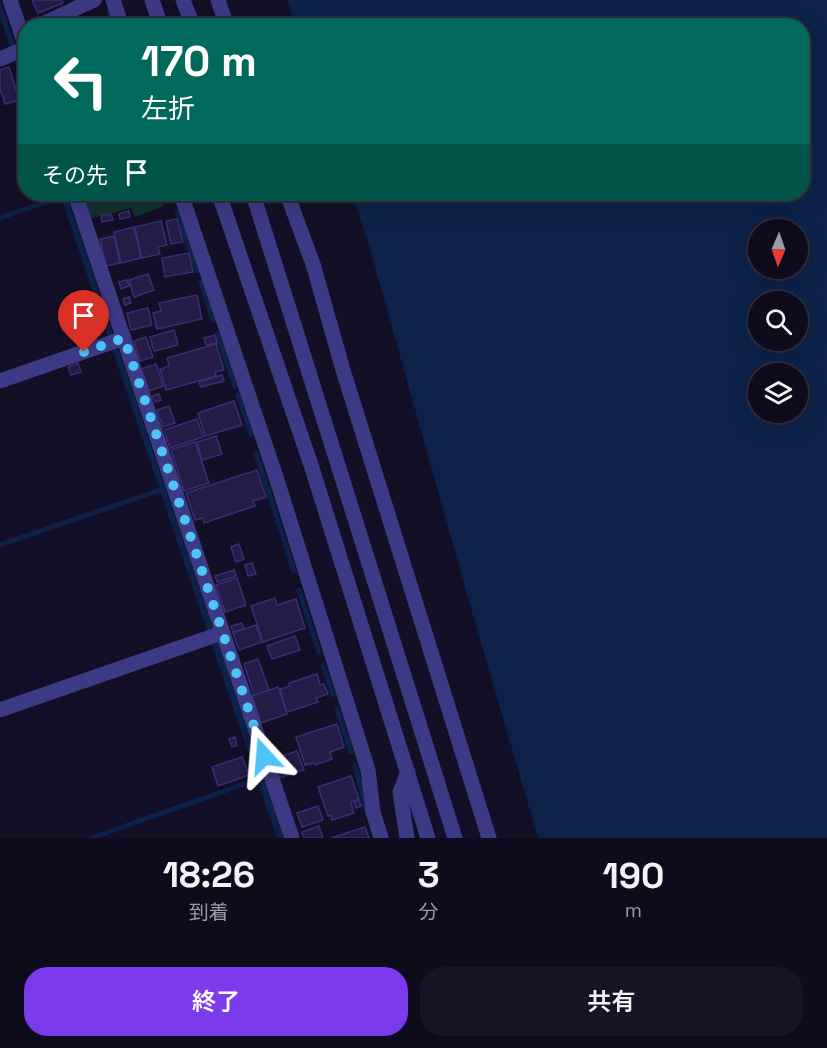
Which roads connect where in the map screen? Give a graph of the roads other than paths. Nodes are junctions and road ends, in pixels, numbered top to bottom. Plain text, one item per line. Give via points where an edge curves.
1 (10, 0) edge
2 (94, 0) edge
3 (113, 0) edge
4 (152, 0) edge
5 (183, 0) edge
6 (218, 0) edge
7 (55, 18) edge
8 (119, 18) edge
9 (158, 18) edge
10 (190, 18) edge
11 (224, 18) edge
12 (18, 46) edge
13 (77, 201) edge
14 (183, 201) edge
15 (221, 201) edge
16 (255, 201) edge
17 (290, 201) edge
18 (116, 341) junction
19 (0, 381) edge
20 (216, 635) junction
21 (0, 710) edge
22 (408, 772) junction
23 (292, 838) edge
24 (381, 838) edge
25 (407, 838) edge
26 (428, 838) edge
27 (455, 838) edge
28 (489, 838) edge

1 - 12 street
2 - 7 street
3 - 8 street
4 - 9 street
5 - 10 street
6 - 11 street
13 - 18 street
14 - 24 street via 368,770
15 - 22 street via 311,465
16 - 27 street
17 - 28 street via 313,264
18 - 19 street
18 - 20 street
20 - 21 street
20 - 23 street
22 - 25 street via 400,792
22 - 26 street

